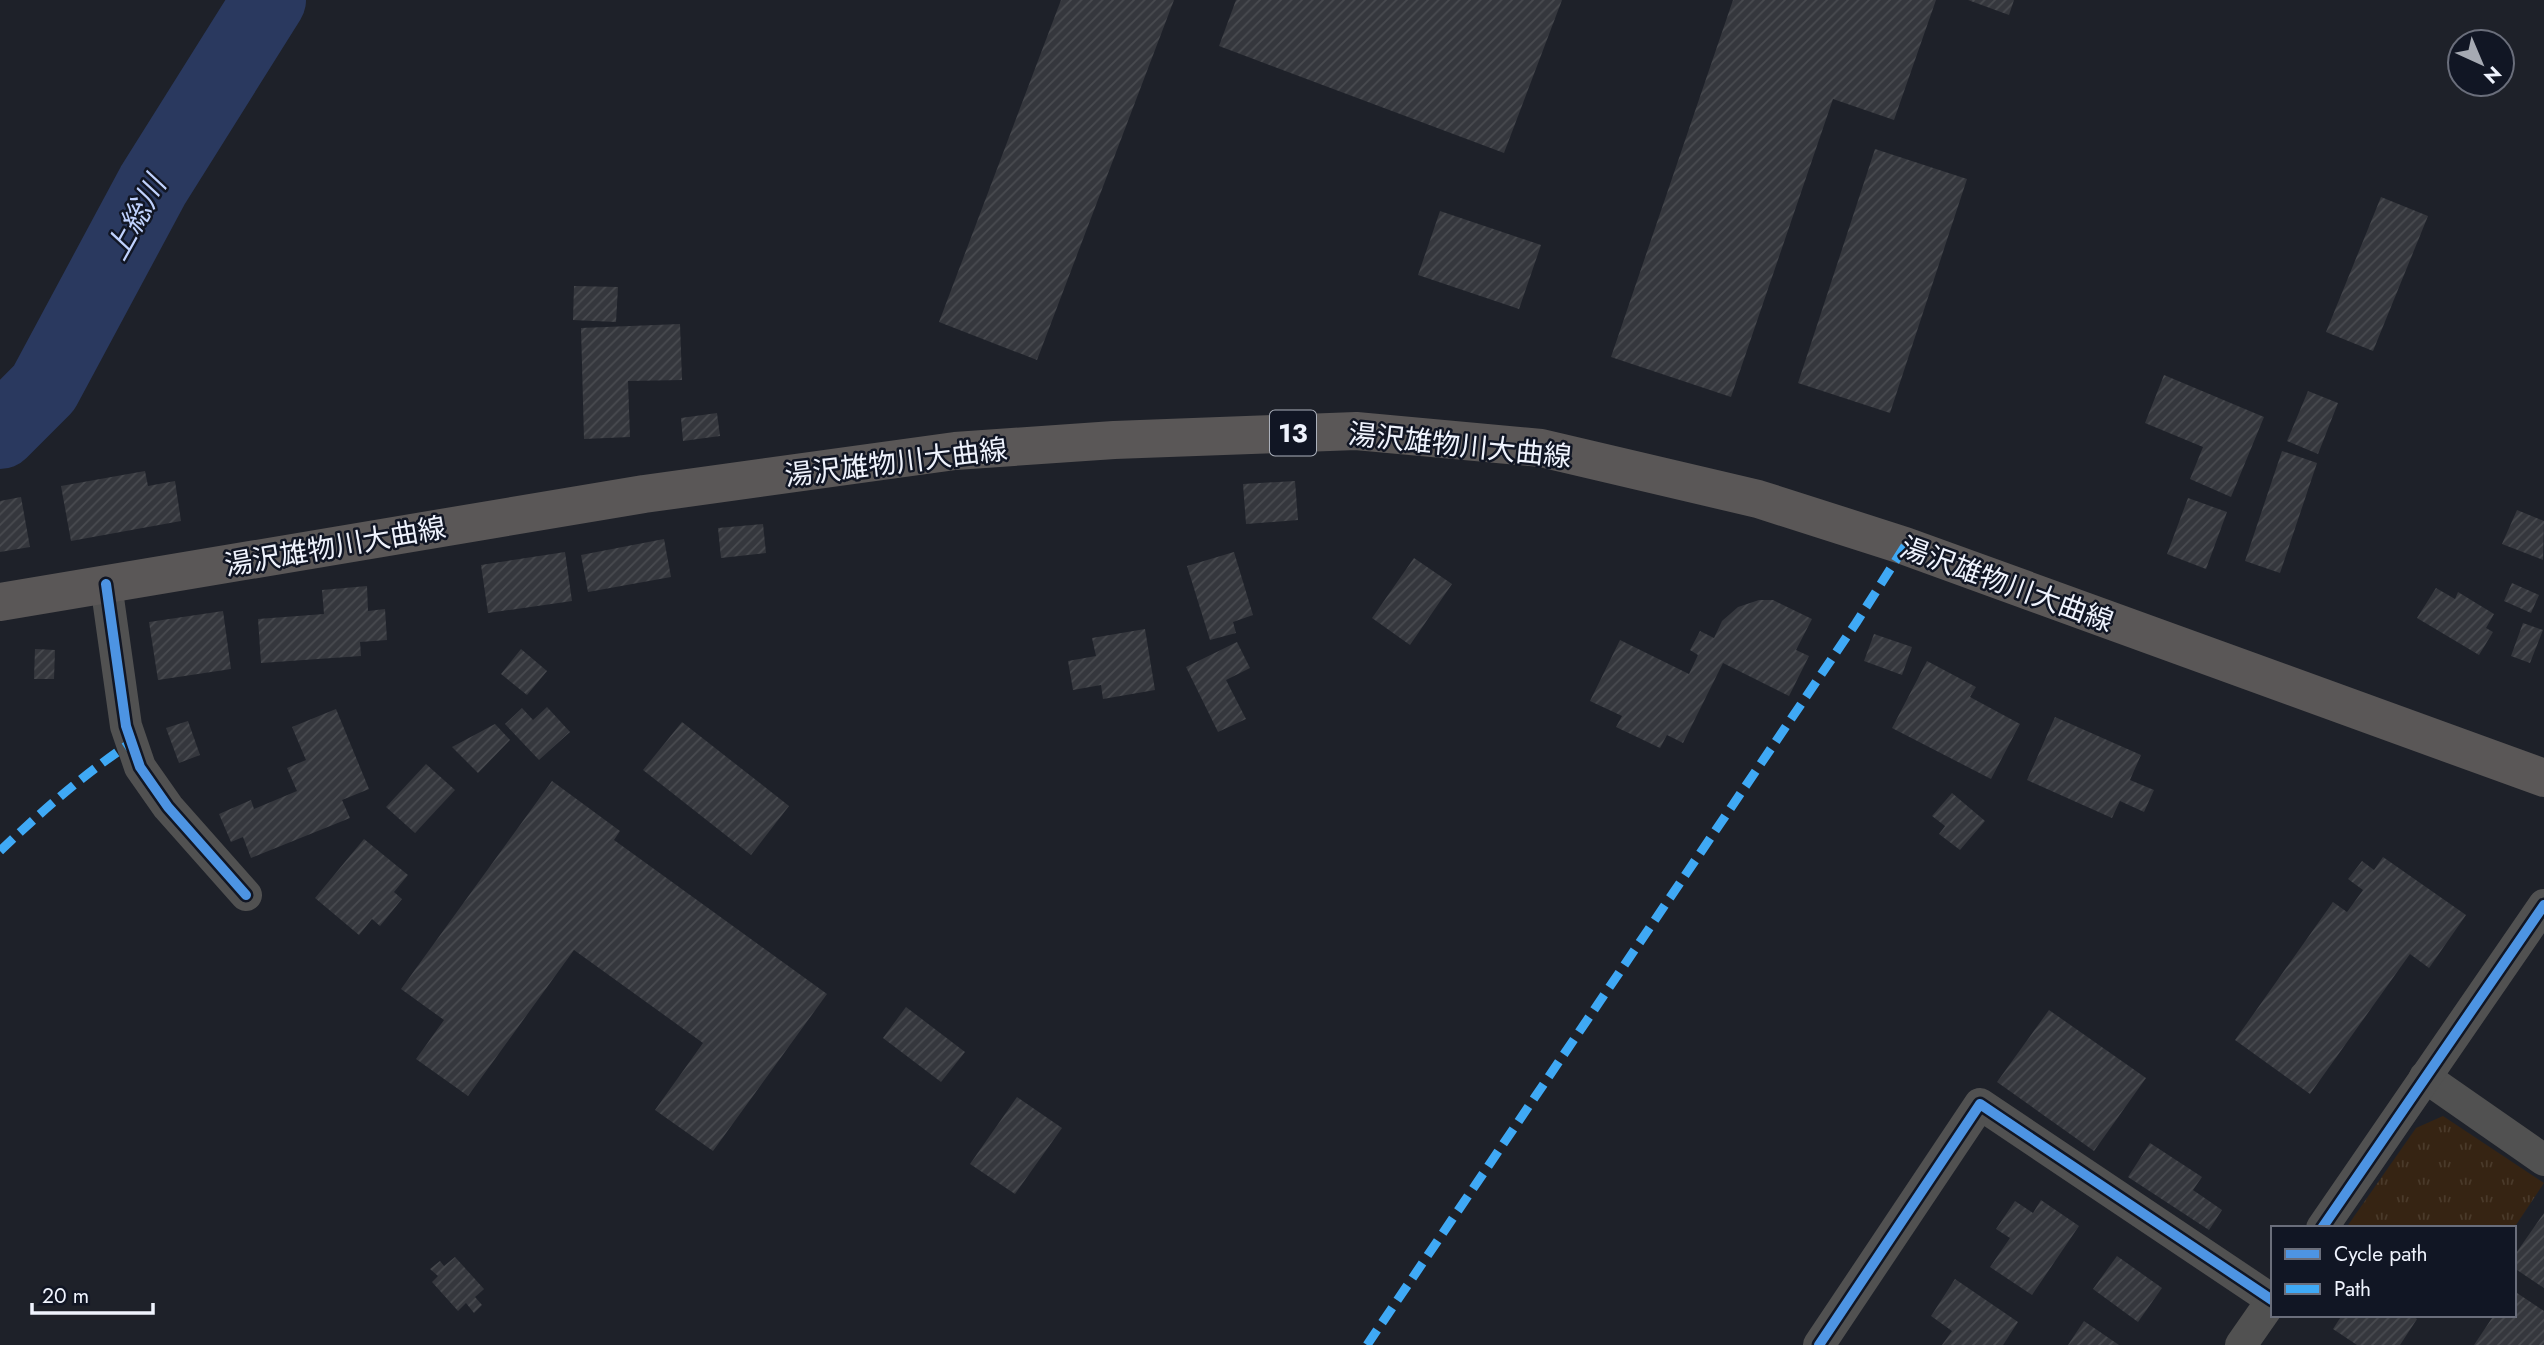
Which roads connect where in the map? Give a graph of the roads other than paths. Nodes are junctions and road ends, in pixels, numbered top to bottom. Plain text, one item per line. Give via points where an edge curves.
1 (106, 584) junction
2 (0, 602) edge
3 (2544, 778) edge
4 (246, 895) dead end
5 (2544, 905) edge
6 (2425, 1077) junction
7 (2544, 1160) edge
8 (2323, 1226) edge
9 (2271, 1299) edge
10 (2271, 1303) edge
11 (1819, 1345) edge
12 (2241, 1345) edge

1 - 2 main road, 湯沢雄物川大曲線 / 13
1 - 3 main road, 湯沢雄物川大曲線 / 13 via 644,494 955,451 1356,431 1541,448 1758,499 1905,546
1 - 4 street via 126,726 140,767
5 - 6 street
6 - 7 street
6 - 8 street
9 - 11 street via 1980,1104
10 - 12 street

